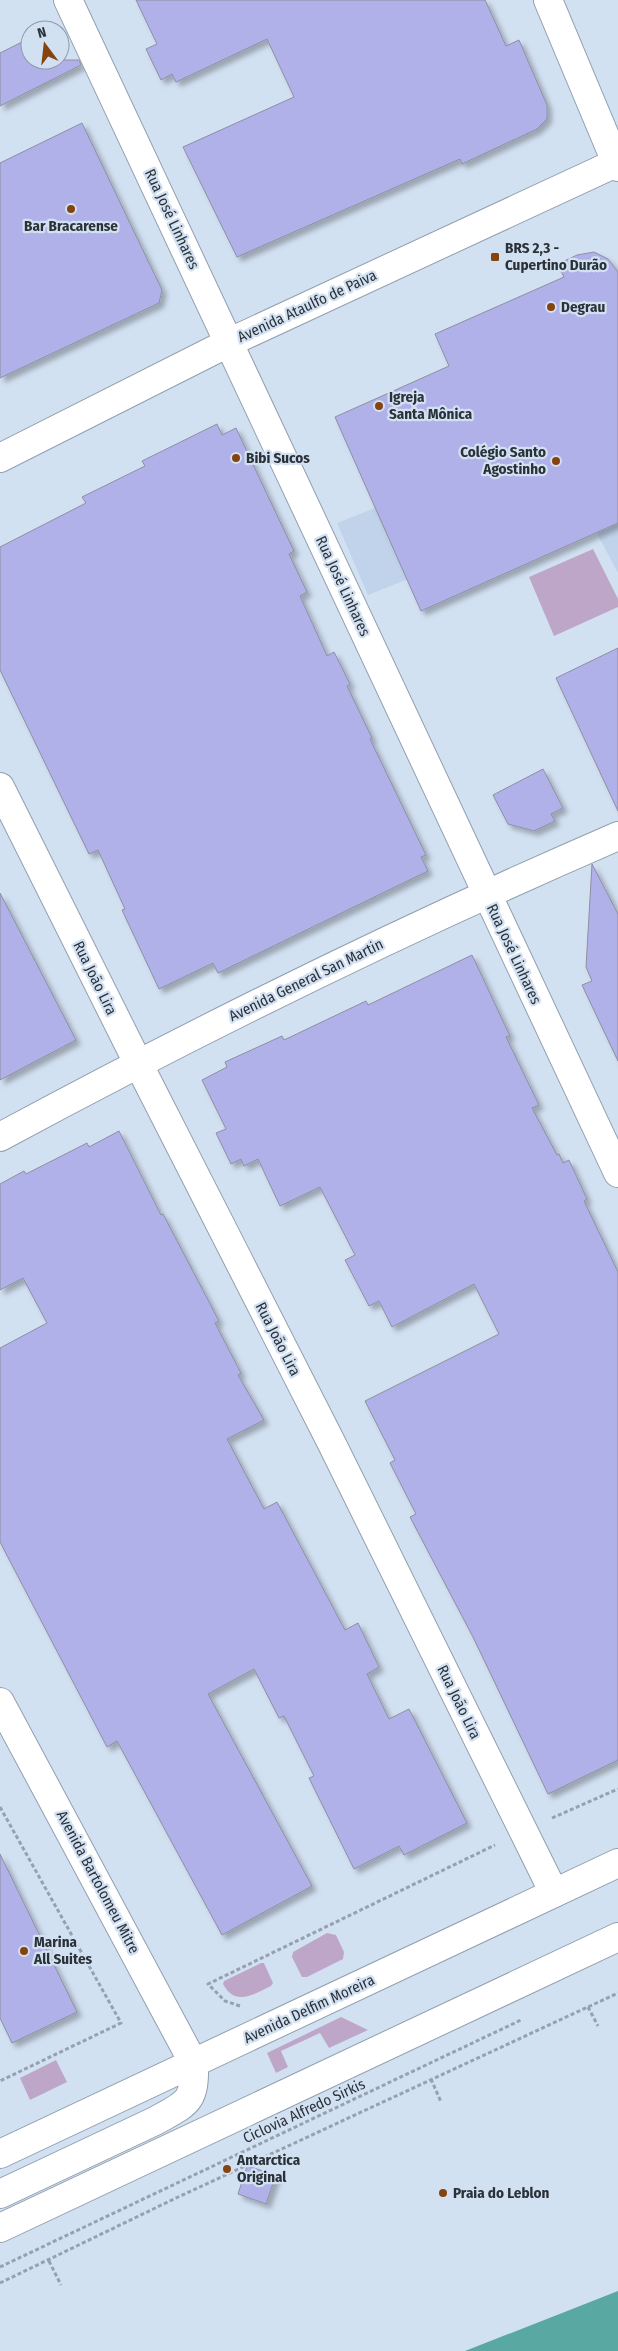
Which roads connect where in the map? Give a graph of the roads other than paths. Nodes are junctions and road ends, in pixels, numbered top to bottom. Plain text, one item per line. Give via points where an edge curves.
1 (68, 0) edge
2 (548, 0) edge
3 (617, 164) edge
4 (230, 342) junction
5 (0, 458) edge
6 (0, 787) edge
7 (618, 836) edge
8 (485, 893) junction
9 (138, 1063) junction
10 (0, 1136) edge
11 (618, 1173) edge
12 (0, 1702) edge
13 (618, 1863) edge
14 (554, 1893) junction
15 (618, 1937) edge
16 (194, 2064) junction
17 (0, 2154) edge
18 (0, 2194) edge
19 (0, 2228) edge

1 - 4 main road, Rua José Linhares
2 - 3 main road
3 - 4 main road, Avenida Ataulfo de Paiva
4 - 5 main road, Avenida Ataulfo de Paiva
4 - 8 main road, Rua José Linhares
6 - 9 main road, Rua João Lira
7 - 8 main road, Avenida General San Martin
8 - 9 main road, Avenida General San Martin
8 - 11 main road, Rua José Linhares
9 - 10 main road, Avenida General San Martin
9 - 14 main road, Rua João Lira via 331,1442
12 - 16 main road, Avenida Bartolomeu Mitre
13 - 14 main road, Avenida Delfim Moreira
14 - 16 main road, Avenida Delfim Moreira
15 - 19 main road
16 - 17 main road, Avenida Delfim Moreira
16 - 18 main road via 194,2088 187,2101 176,2109

